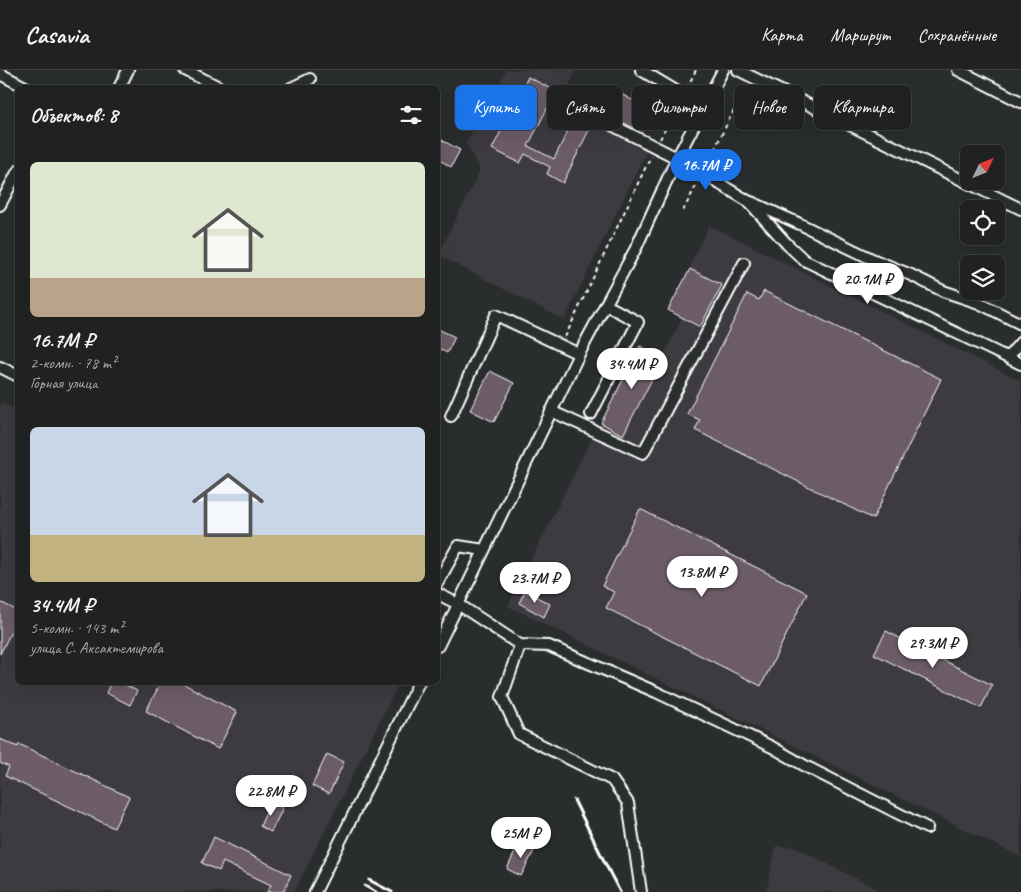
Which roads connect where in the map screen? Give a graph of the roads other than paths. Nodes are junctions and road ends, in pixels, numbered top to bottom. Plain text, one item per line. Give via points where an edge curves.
1 (128, 70) edge
2 (185, 70) edge
3 (641, 70) edge
4 (723, 70) edge
5 (738, 70) edge
6 (958, 70) edge
7 (0, 74) edge
8 (310, 79) edge
9 (21, 85) edge
10 (120, 85) edge
11 (215, 85) edge
12 (297, 85) edge
13 (666, 85) edge
14 (715, 85) edge
15 (1021, 102) edge
16 (622, 130) edge
17 (691, 130) edge
18 (677, 158) junction
19 (15, 177) edge
20 (748, 201) junction
21 (0, 206) edge
22 (1021, 209) edge
23 (744, 263) dead end
24 (606, 305) junction
25 (1021, 324) edge
26 (1021, 342) edge
27 (579, 354) junction
28 (1008, 357) junction
29 (1021, 364) edge
30 (0, 367) edge
31 (15, 373) edge
32 (552, 411) junction
33 (591, 414) dead end
34 (451, 416) dead end
35 (484, 550) junction
36 (440, 578) edge
37 (440, 595) edge
38 (458, 604) junction
39 (440, 642) edge
40 (520, 645) junction
41 (418, 685) edge
42 (926, 828) dead end
43 (316, 892) edge
44 (641, 892) edge

1 - 10 street
2 - 11 street
3 - 13 street
4 - 14 street
5 - 22 street
6 - 15 street
7 - 9 street
8 - 12 street
16 - 18 street
17 - 18 street
18 - 20 street
18 - 24 street
19 - 21 street
20 - 25 street
20 - 28 street via 804,260
23 - 32 street via 643,453
24 - 27 street
24 - 33 street via 638,322
26 - 28 street
27 - 32 street
27 - 34 street via 496,315
28 - 29 street
30 - 31 street
32 - 35 street
35 - 36 street via 458,546
35 - 38 street
37 - 38 street
38 - 39 street
38 - 40 street
40 - 42 street via 549,646 656,692 772,746
40 - 44 street via 502,697 519,734 612,780 628,803
41 - 43 street

